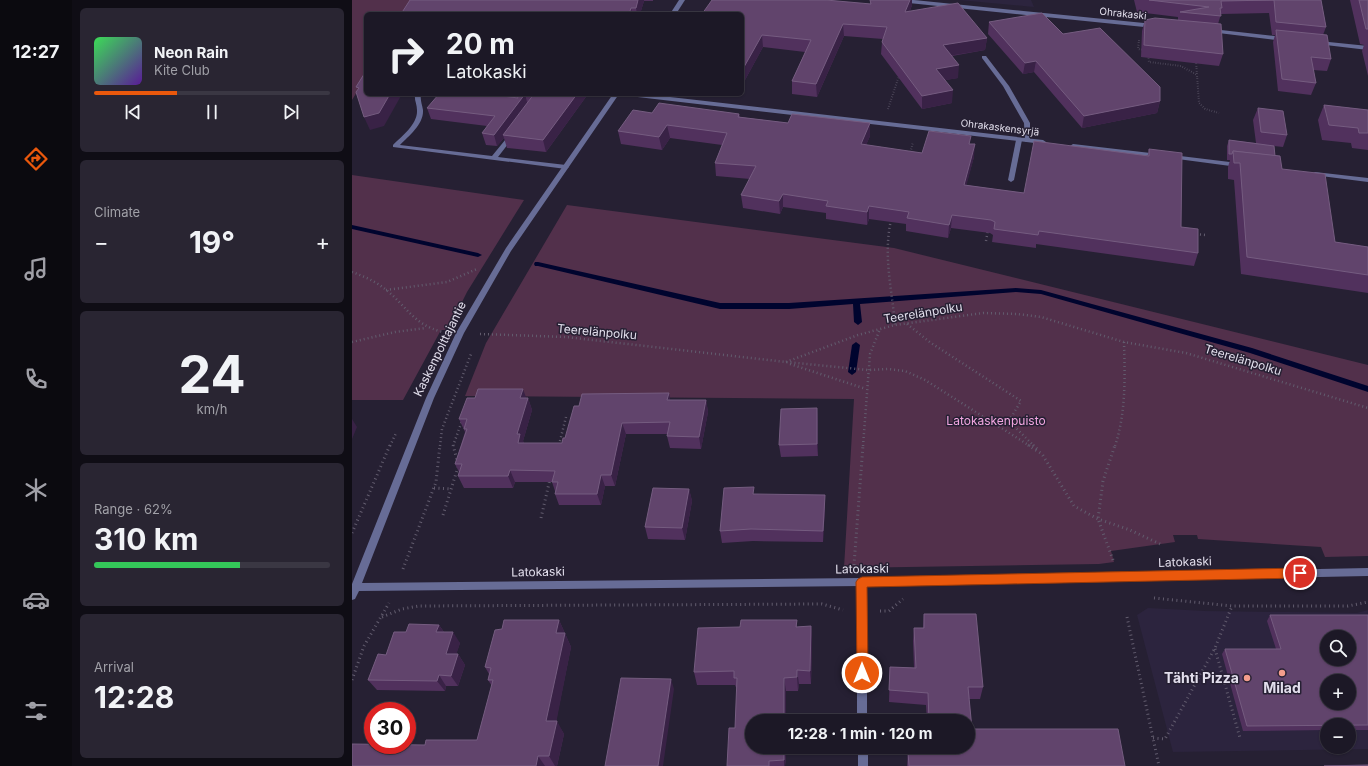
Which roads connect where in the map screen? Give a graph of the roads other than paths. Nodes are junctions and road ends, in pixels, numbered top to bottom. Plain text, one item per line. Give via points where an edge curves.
1 (682, 0) edge
2 (899, 0) edge
3 (674, 12) edge
4 (1163, 26) edge
5 (1209, 31) edge
6 (1292, 40) edge
7 (1315, 42) edge
8 (1368, 48) edge
9 (984, 57) dead end
10 (417, 96) edge
11 (504, 96) edge
12 (615, 96) edge
13 (646, 96) edge
14 (516, 100) edge
15 (517, 128) edge
16 (1019, 140) junction
17 (1028, 141) junction
18 (1052, 143) edge
19 (1067, 145) edge
20 (494, 158) junction
21 (1242, 165) edge
22 (566, 167) junction
23 (1311, 173) edge
24 (1011, 180) dead end
25 (1368, 180) edge
26 (1368, 572) edge
27 (857, 582) junction
28 (356, 587) junction
29 (352, 596) edge
30 (862, 714) edge
31 (862, 754) edge
32 (863, 766) edge

1 - 3 street
2 - 4 street, Ohrakaski
5 - 6 street
7 - 8 street
9 - 17 street via 1006,86 1027,123
10 - 20 street via 416,100 420,110 418,119 396,146
11 - 14 street
12 - 22 street, Kaskenpolttajantie
13 - 16 street, Ohrakaskensyrjä
15 - 20 street
16 - 17 street, Ohrakaskensyrjä
16 - 24 street
17 - 18 street, Ohrakaskensyrjä
19 - 21 street
20 - 22 street
22 - 28 street, Kaskenpolttajantie via 508,250 460,333 430,398
23 - 25 street
26 - 27 street, Latokaski
27 - 28 street, Latokaski
27 - 30 street
28 - 29 street, Kaskenpolttajantie
31 - 32 street

